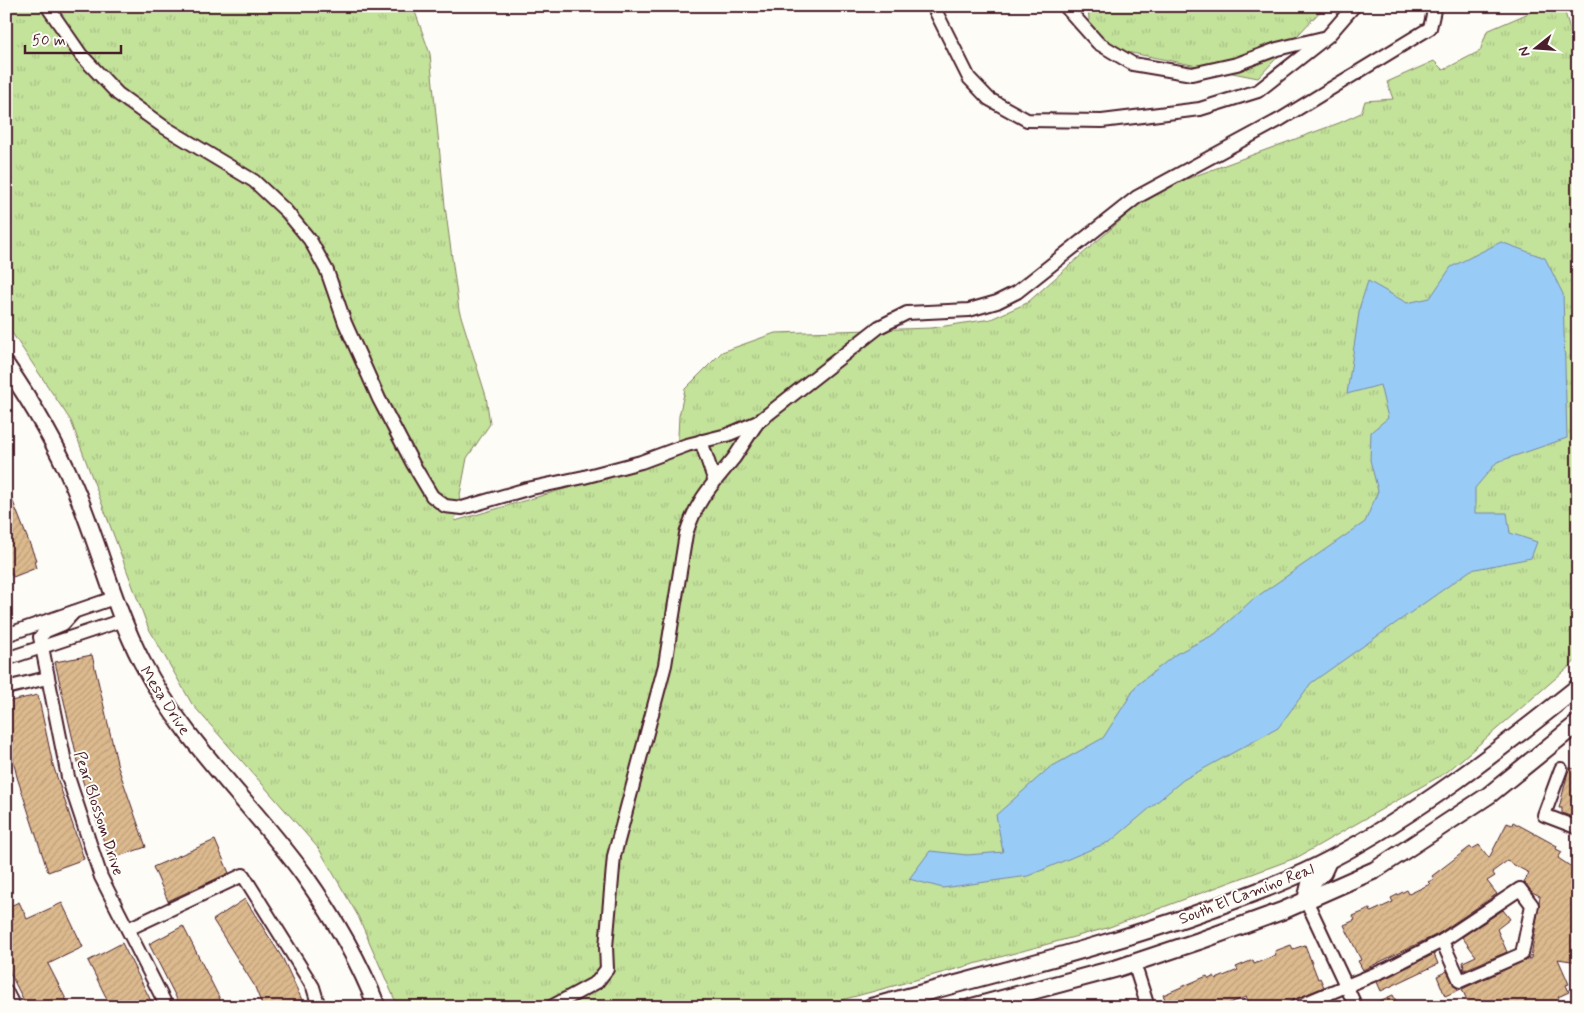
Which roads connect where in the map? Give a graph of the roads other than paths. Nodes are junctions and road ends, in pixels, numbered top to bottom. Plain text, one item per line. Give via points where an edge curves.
1 (47, 6) edge
2 (933, 6) edge
3 (1065, 6) edge
4 (1354, 6) edge
5 (1435, 6) edge
6 (1328, 36) junction
7 (6, 364) edge
8 (758, 422) junction
9 (701, 441) junction
10 (714, 479) junction
11 (114, 598) junction
12 (74, 612) junction
13 (123, 620) junction
14 (6, 634) edge
15 (40, 647) junction
16 (6, 659) edge
17 (47, 678) junction
18 (1578, 687) edge
19 (6, 688) edge
20 (1578, 723) edge
21 (1561, 769) dead end
22 (1578, 828) edge
23 (1328, 861) junction
24 (1306, 900) junction
25 (128, 929) junction
26 (1442, 941) junction
27 (1134, 962) junction
28 (1346, 985) junction
29 (6, 991) edge
30 (14, 1007) edge
31 (167, 1007) edge
32 (318, 1007) edge
33 (377, 1007) edge
34 (551, 1007) edge
35 (871, 1007) edge
36 (972, 1007) edge
37 (1148, 1007) edge
38 (1296, 1007) edge
39 (1356, 1007) edge

1 - 9 street via 81,55 118,94 164,127 254,181 286,211 310,240 327,271 345,323 379,399 432,496 444,506 462,508 641,462
2 - 6 street via 970,78 989,99 1027,120 1102,121 1200,109 1258,91
3 - 6 street via 1098,43 1133,64 1192,74
4 - 6 street
5 - 8 street via 1430,28 1281,119 1137,197 1017,292 969,310 908,313 879,328
7 - 11 main road, Mesa Drive via 53,442 74,487
8 - 9 street via 727,435
8 - 10 street
9 - 10 street
10 - 34 street via 692,515 686,534 665,664 614,856 607,969 597,982
11 - 12 street
11 - 13 main road, Mesa Drive
12 - 14 street
12 - 15 street via 63,624 46,630 40,637
13 - 15 street
13 - 33 main road, Mesa Drive via 142,662 179,725 303,874 340,930
15 - 16 street
15 - 17 street, Pear Blossom Drive
17 - 19 street
17 - 25 street, Pear Blossom Drive via 68,778 101,877
18 - 23 main road, South El Camino Real via 1482,763 1402,819
20 - 24 main road, South El Camino Real via 1481,801 1375,870
21 - 22 street via 1544,815
23 - 24 main road via 1323,872 1310,884
23 - 35 main road, South El Camino Real via 1275,885 1114,941
24 - 27 main road, South El Camino Real
24 - 28 street
25 - 31 street, Pear Blossom Drive
25 - 32 street via 243,875 313,987
26 - 26 street via 1520,889 1532,905 1522,954 1460,982
26 - 28 street via 1387,969
27 - 36 main road, South El Camino Real
27 - 37 street
28 - 38 street
28 - 39 street
29 - 30 street

